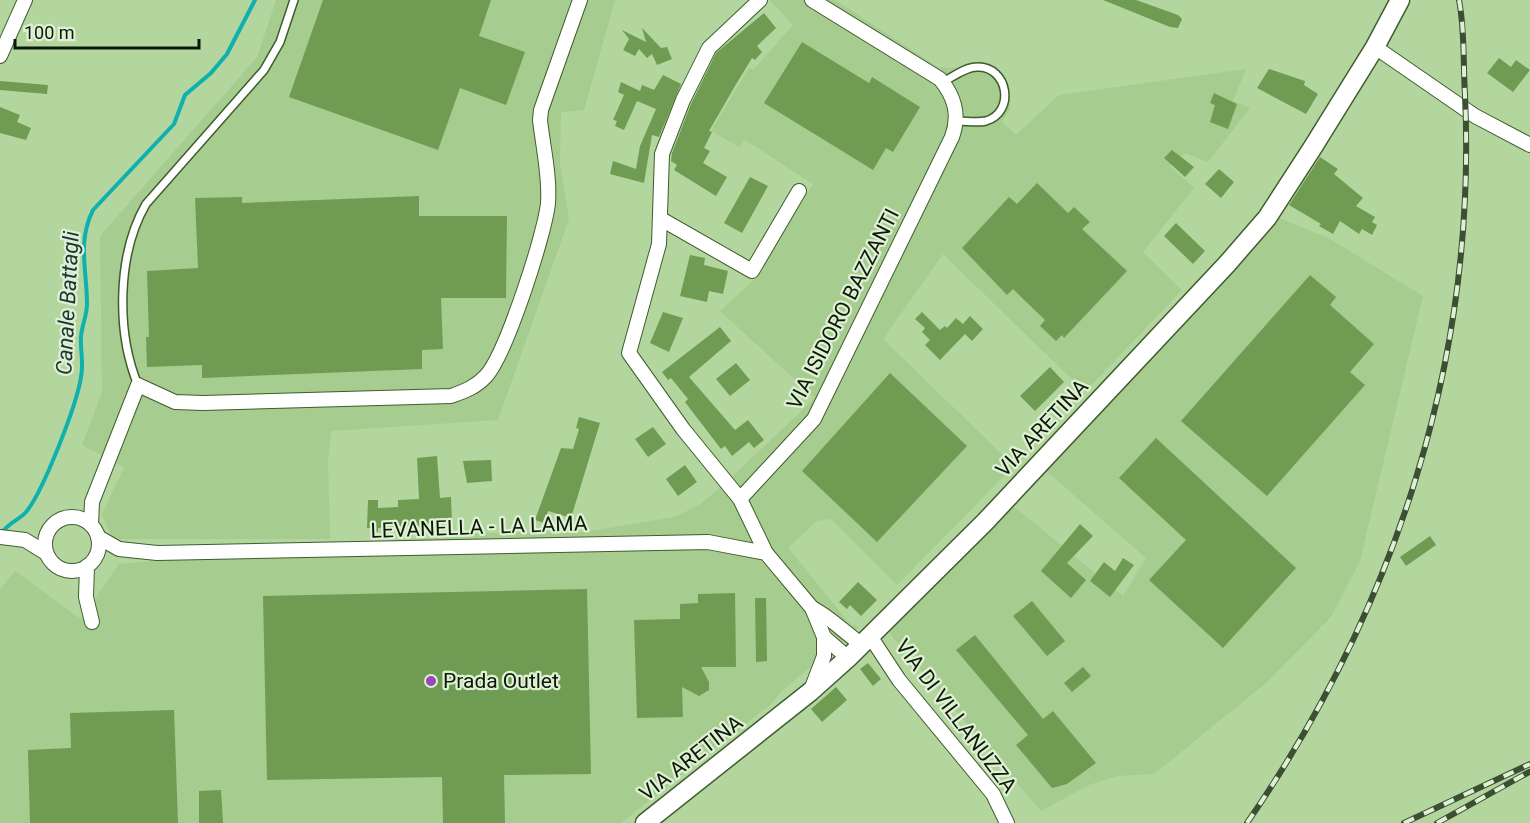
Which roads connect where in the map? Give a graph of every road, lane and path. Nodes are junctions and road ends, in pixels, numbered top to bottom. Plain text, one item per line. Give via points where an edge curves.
1 (25, 0) edge
2 (294, 0) edge
3 (580, 0) edge
4 (760, 0) edge
5 (812, 0) edge
6 (1400, 0) edge
7 (1375, 47) junction
8 (0, 56) edge
9 (943, 82) junction
10 (958, 121) junction
11 (1530, 145) edge
12 (799, 191) dead end
13 (661, 219) junction
14 (138, 385) junction
15 (740, 498) junction
16 (92, 502) junction
17 (70, 517) junction
18 (95, 531) junction
19 (47, 532) junction
20 (0, 537) edge
21 (21, 540) junction
22 (119, 549) junction
23 (766, 553) junction
24 (46, 554) junction
25 (91, 562) junction
26 (70, 571) junction
27 (86, 597) junction
28 (812, 608) junction
29 (92, 622) dead end
30 (836, 627) junction
31 (824, 637) junction
32 (865, 640) junction
33 (848, 658) junction
34 (810, 692) junction
35 (645, 823) edge
36 (1007, 823) edge

1 - 8 street
2 - 14 lane via 280,42 264,70 146,204 134,226 124,279 125,343
3 - 14 street via 541,110 548,203 541,231 511,329 488,374 471,389 451,396 203,403 175,402
4 - 13 street via 709,48 683,100 662,154
5 - 9 street
6 - 7 street, VIA ARETINA
7 - 11 street via 1475,116
7 - 32 street, VIA ARETINA via 1267,219 985,522
9 - 10 street via 949,89
9 - 10 lane via 978,67 997,75 1005,88 1004,102 991,119
10 - 15 street, VIA ISIDORO BAZZANTI via 819,411
12 - 13 street via 752,271
13 - 15 street via 651,276 629,353 683,429
14 - 16 street
15 - 23 street
16 - 17 street
16 - 18 street
17 - 18 street, LEVANELLA - LA LAMA via 78,517
17 - 19 street via 57,521
18 - 22 street, LEVANELLA - LA LAMA
18 - 25 street
19 - 21 street
19 - 24 street
20 - 21 street
21 - 24 street
22 - 23 street, LEVANELLA - LA LAMA via 157,553 296,552 708,542
22 - 25 street, LEVANELLA - LA LAMA
23 - 28 street
24 - 26 street via 56,566
25 - 26 street, LEVANELLA - LA LAMA
25 - 27 street
26 - 27 street
27 - 29 street
28 - 30 street, VIA DI VILLANUZZA
28 - 31 street
30 - 32 street, VIA DI VILLANUZZA
30 - 33 street
31 - 33 street
31 - 34 street via 824,656
32 - 33 street, VIA ARETINA
32 - 36 street, VIA DI VILLANUZZA via 883,651 900,680 993,794
33 - 34 street, VIA ARETINA
34 - 35 street, VIA ARETINA

